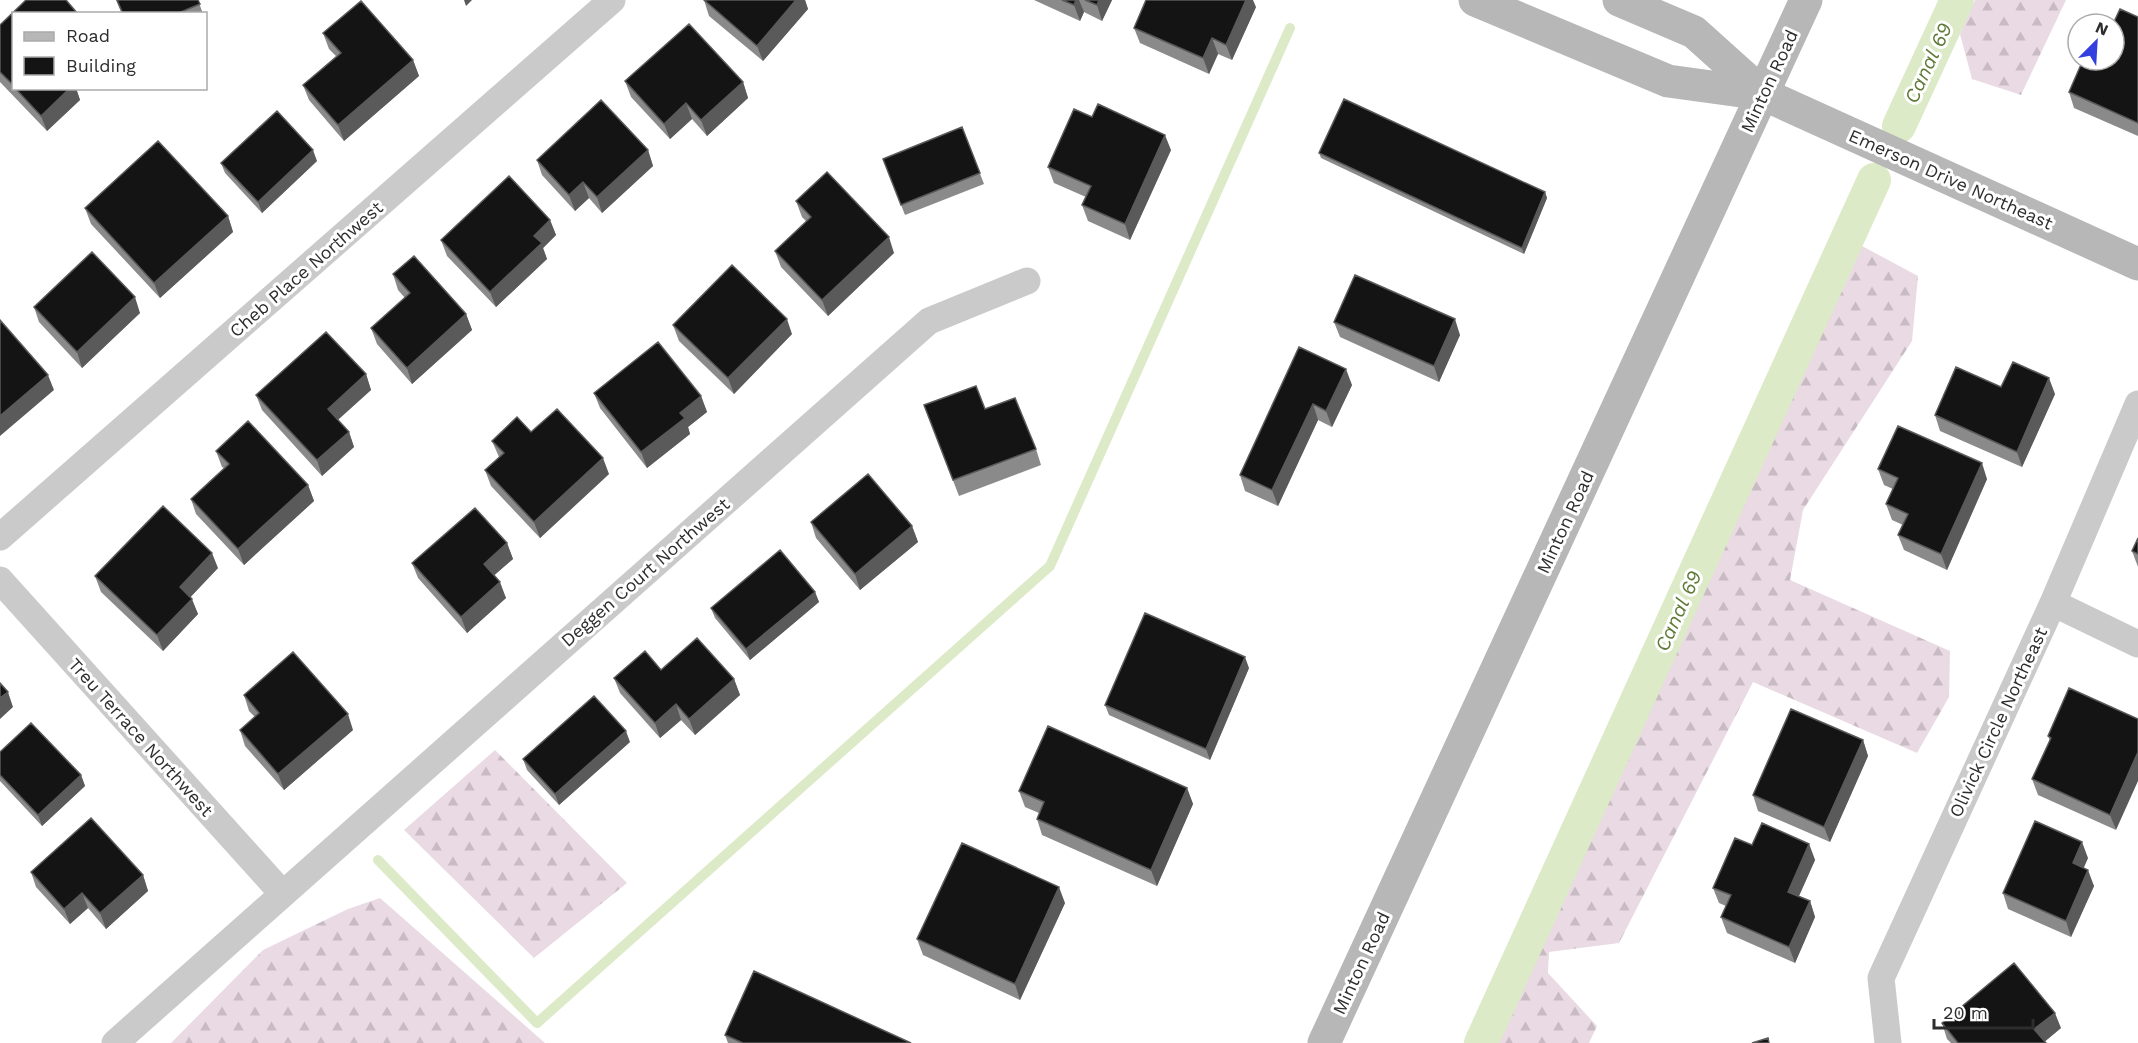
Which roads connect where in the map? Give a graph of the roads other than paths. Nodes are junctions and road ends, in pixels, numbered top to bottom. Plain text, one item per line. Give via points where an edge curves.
1 (612, 0) edge
2 (1475, 0) edge
3 (1619, 0) edge
4 (1806, 0) edge
5 (1763, 94) junction
6 (2138, 264) edge
7 (1027, 281) dead end
8 (2138, 404) edge
9 (0, 537) edge
10 (0, 580) edge
11 (2053, 603) junction
12 (2138, 644) edge
13 (282, 893) junction
14 (115, 1043) edge
15 (1324, 1043) edge
16 (1888, 1043) edge

1 - 9 street, Cheb Place Northwest
2 - 5 main road via 1668,81
3 - 5 main road via 1694,32
4 - 5 main road, Minton Road
5 - 6 main road, Emerson Drive Northeast
5 - 15 main road, Minton Road
7 - 13 street, Deggen Court Northwest via 929,321
8 - 11 street, Olivick Circle Northeast
10 - 13 street, Treu Terrace Northwest
11 - 12 street
11 - 16 street, Olivick Circle Northeast via 1881,978
13 - 14 street, Deggen Court Northwest

